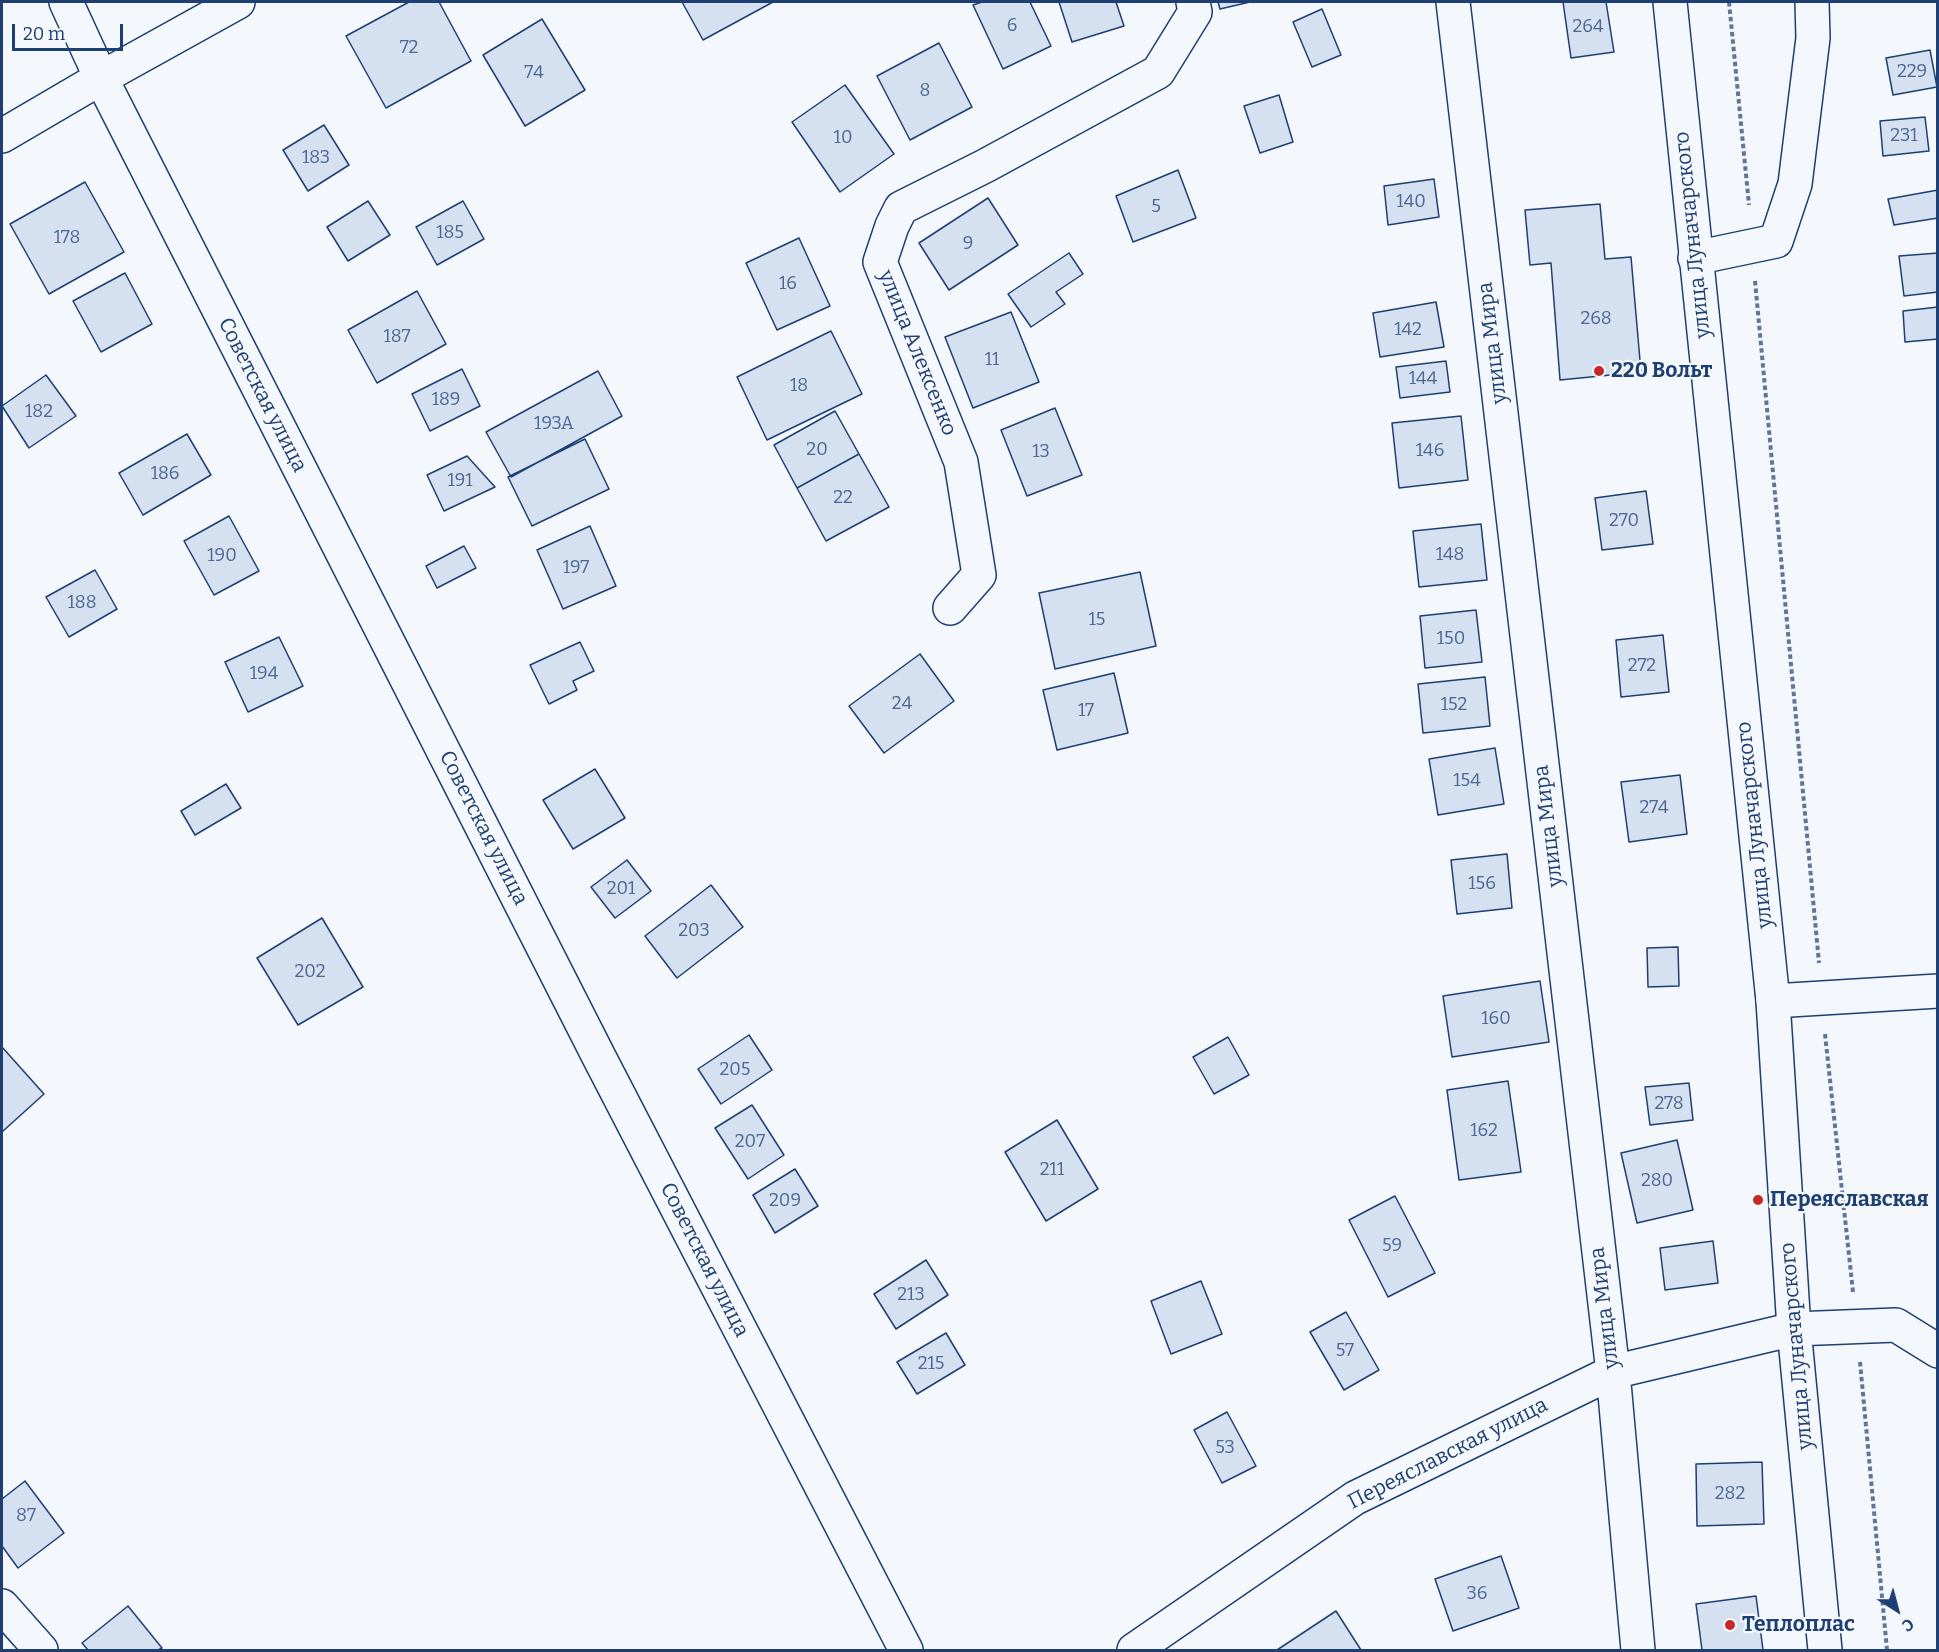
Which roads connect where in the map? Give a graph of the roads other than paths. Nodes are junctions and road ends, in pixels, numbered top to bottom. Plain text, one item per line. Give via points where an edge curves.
1 (66, 2) edge
2 (238, 2) edge
3 (1193, 2) edge
4 (1453, 2) edge
5 (1670, 2) edge
6 (1812, 2) edge
7 (101, 78) junction
8 (2, 136) edge
9 (1695, 258) junction
10 (950, 608) dead end
11 (1938, 991) edge
12 (1773, 1001) junction
13 (1794, 1329) junction
14 (1938, 1351) edge
15 (1613, 1372) junction
16 (2, 1606) edge
17 (41, 1650) edge
18 (906, 1650) edge
19 (1134, 1650) edge
20 (1638, 1650) edge
21 (1825, 1650) edge

1 - 7 street, Советская улица
2 - 7 street
3 - 10 street, улица Алексенко via 1196,12 1158,72 901,208 892,226 880,262 961,462 979,574
4 - 15 street, улица Мира
5 - 9 street, улица Луначарского
6 - 9 street via 1813,38 1795,184 1776,241
7 - 8 street
7 - 18 street, Советская улица
9 - 12 street, улица Луначарского
11 - 12 street
12 - 13 street, улица Луначарского
13 - 14 street, Переяславская улица via 1896,1325
13 - 15 street, Переяславская улица
13 - 21 street, улица Луначарского
15 - 19 street, Переяславская улица via 1355,1498
15 - 20 street, улица Мира
16 - 17 street

